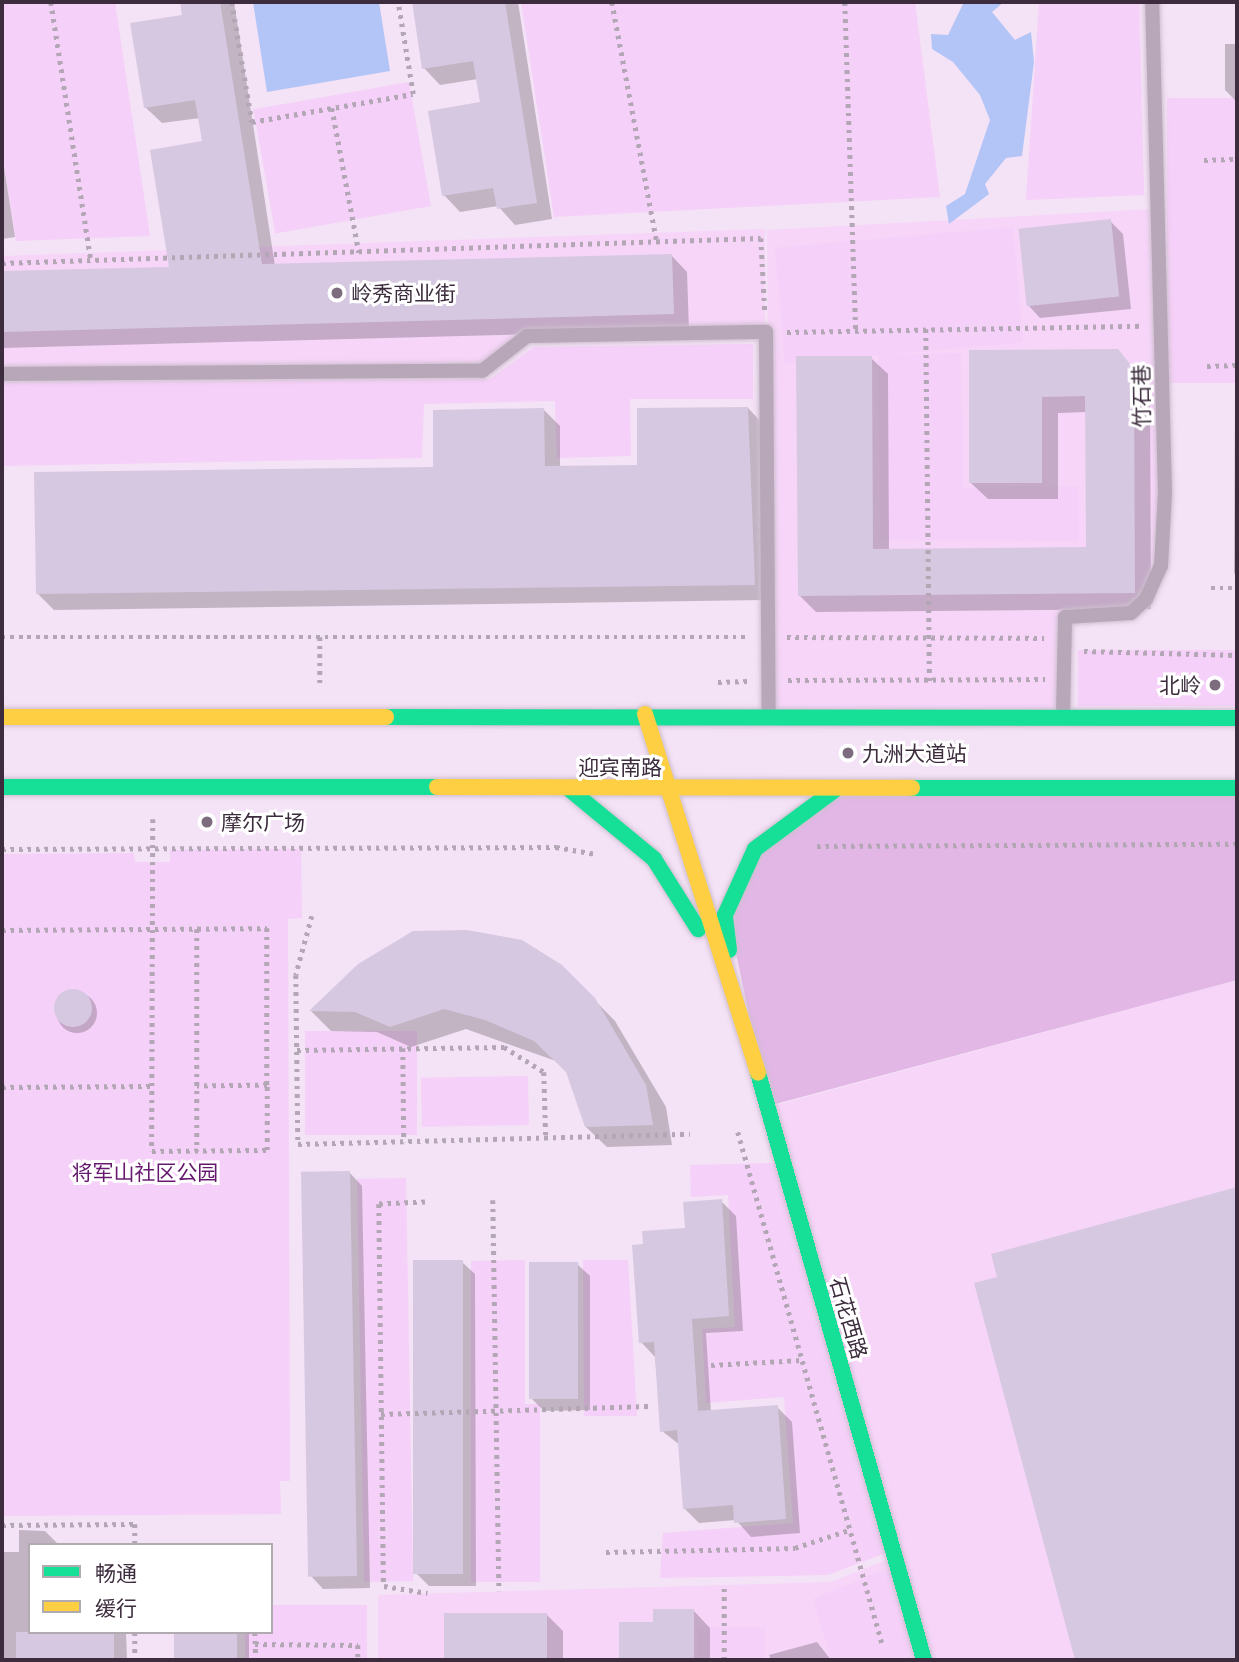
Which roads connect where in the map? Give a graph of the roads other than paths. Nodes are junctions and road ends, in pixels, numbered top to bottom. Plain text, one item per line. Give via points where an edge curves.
1 (1152, 2) edge
2 (2, 374) edge
3 (645, 714) junction
4 (769, 715) junction
5 (2, 717) edge
6 (1063, 717) junction
7 (1237, 718) edge
8 (2, 787) edge
9 (568, 788) junction
10 (664, 788) junction
11 (1237, 788) edge
12 (836, 789) junction
13 (733, 987) junction
14 (924, 1660) edge

1 - 6 lane, 竹石巷 via 1161,325 1161,566 1146,599 1130,613 1065,617
2 - 4 lane via 482,371 527,336 766,332
3 - 4 main road
3 - 5 main road
3 - 10 main road
4 - 6 main road
6 - 7 main road
8 - 9 main road, 迎宾南路
9 - 10 main road, 迎宾南路
9 - 13 main road via 654,859
10 - 12 main road, 迎宾南路
10 - 13 main road
11 - 12 main road, 迎宾南路
12 - 13 main road via 755,849 725,915
13 - 14 main road, 石花西路

